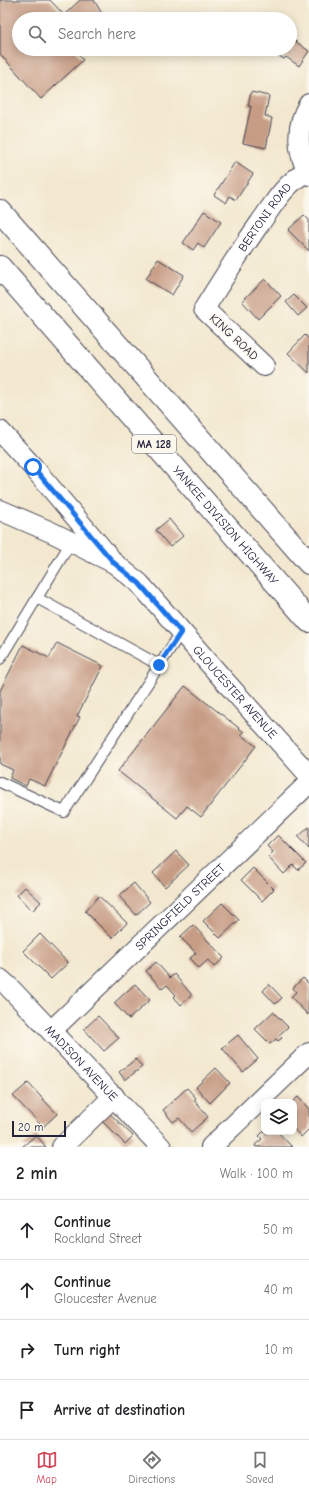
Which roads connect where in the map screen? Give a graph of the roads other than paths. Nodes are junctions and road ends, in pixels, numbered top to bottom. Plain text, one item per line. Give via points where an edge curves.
1 (309, 104) edge
2 (308, 173) edge
3 (0, 210) edge
4 (0, 267) edge
5 (204, 309) joint
6 (264, 366) dead end
7 (0, 430) edge
8 (0, 510) edge
9 (71, 542) junction
10 (114, 563) junction
11 (309, 563) edge
12 (37, 598) junction
13 (309, 621) edge
14 (181, 632) junction
15 (0, 659) edge
16 (159, 665) junction
17 (309, 775) edge
18 (0, 782) edge
19 (309, 783) edge
20 (0, 979) edge
21 (51, 1032) junction
22 (309, 1053) edge
23 (114, 1096) junction
24 (62, 1147) edge
25 (161, 1147) edge
26 (211, 1147) edge

1 - 2 street, BERTONI ROAD via 299,131 301,154
2 - 5 street, BERTONI ROAD via 294,179 279,196
3 - 11 highway, MA 128
4 - 13 highway, YANKEE DIVISION HIGHWAY / MA 128
5 - 6 street, KING ROAD
7 - 10 street
8 - 9 street, GLOUCESTER AVENUE
9 - 10 street, GLOUCESTER AVENUE
9 - 12 lane
10 - 14 street, GLOUCESTER AVENUE via 139,583
12 - 15 lane
12 - 16 lane
14 - 16 lane
14 - 17 street, GLOUCESTER AVENUE
16 - 18 lane via 64,812
19 - 21 street, SPRINGFIELD STREET
20 - 21 street, MADISON AVENUE
21 - 23 street, MADISON AVENUE
22 - 26 street
23 - 24 street
23 - 25 street, MADISON AVENUE

